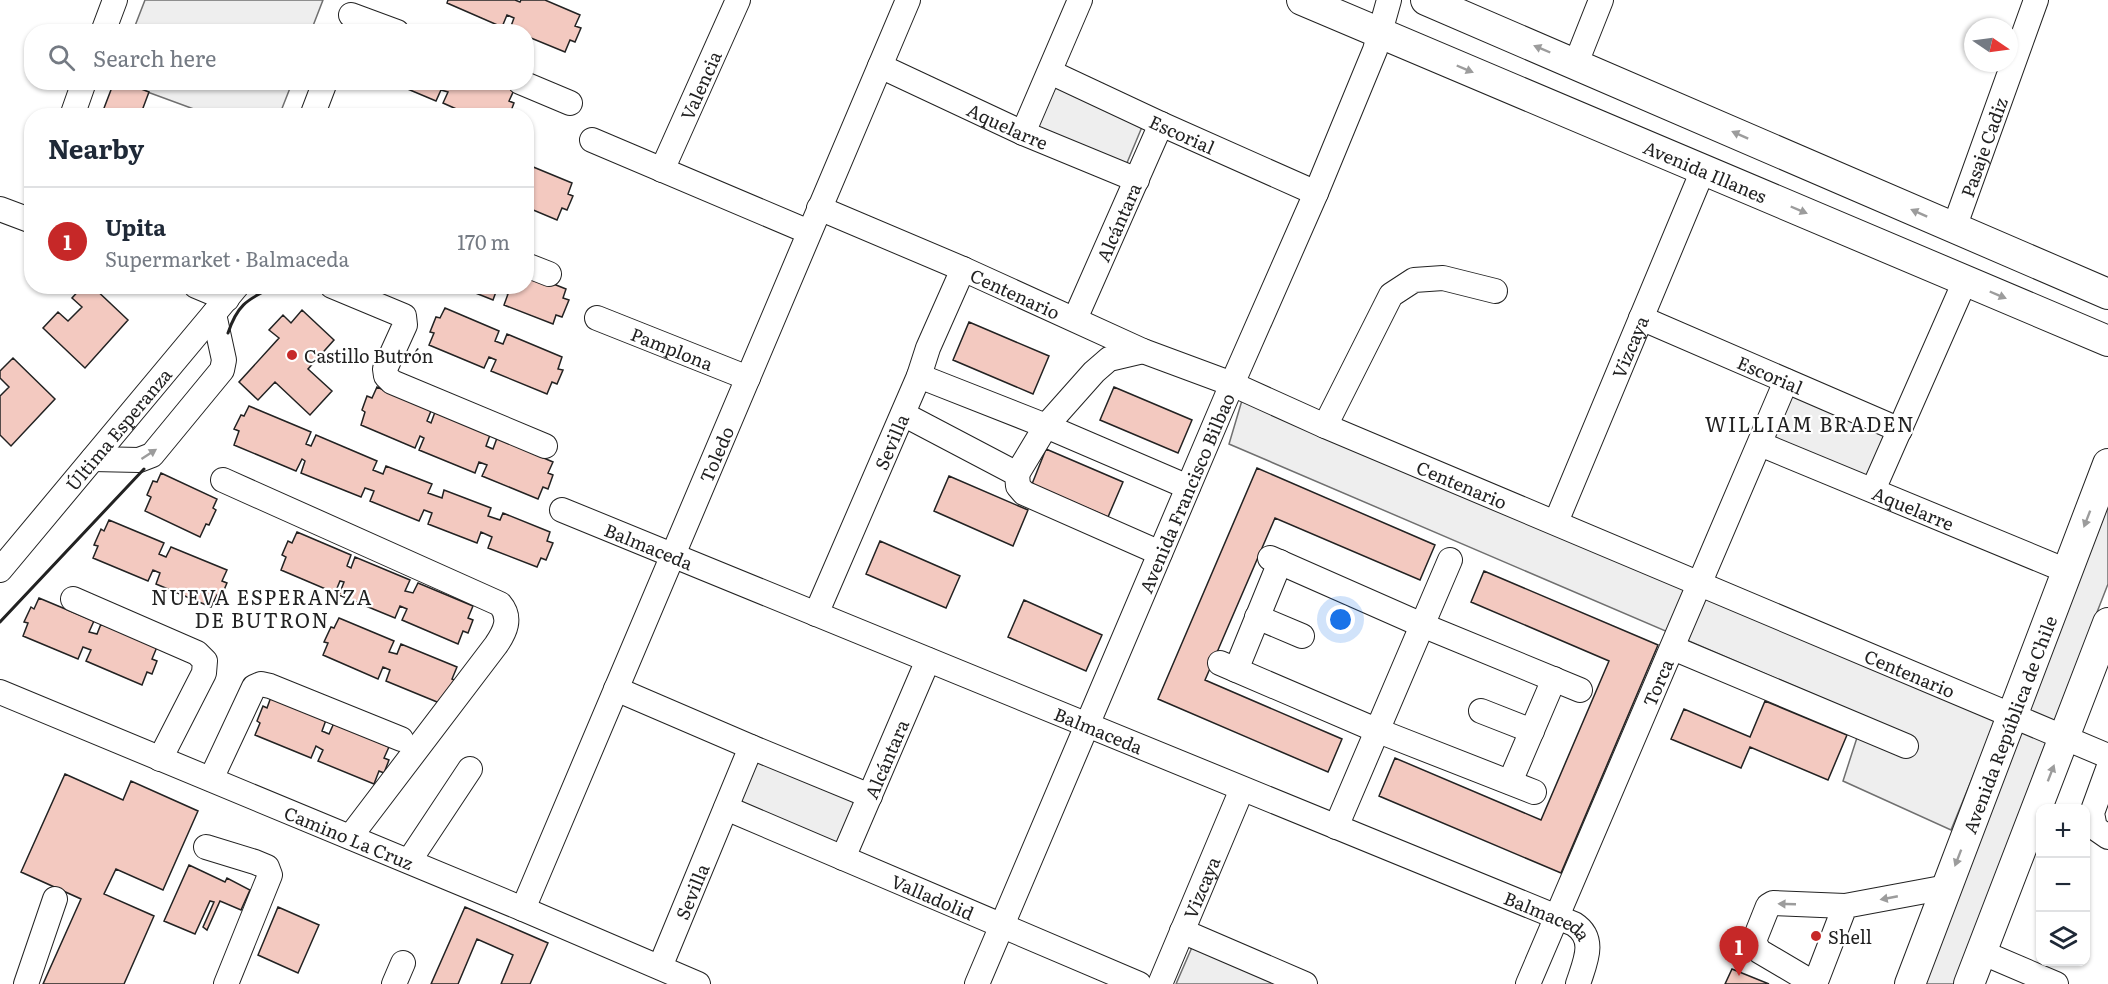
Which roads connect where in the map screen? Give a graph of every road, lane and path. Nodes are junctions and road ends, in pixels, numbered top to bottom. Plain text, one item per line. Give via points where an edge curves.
1 (115, 0) edge
2 (738, 0) edge
3 (908, 0) edge
4 (1080, 0) edge
5 (1302, 0) edge
6 (1389, 0) edge
7 (1426, 0) edge
8 (1601, 0) edge
9 (2036, 0) edge
10 (351, 15) edge
11 (107, 24) edge
12 (375, 24) edge
13 (1381, 33) junction
14 (1576, 63) junction
15 (880, 66) junction
16 (1050, 72) junction
17 (534, 88) edge
18 (81, 90) edge
19 (322, 90) edge
20 (570, 103) dead end
21 (75, 108) edge
22 (315, 108) edge
23 (1161, 124) junction
24 (1023, 133) junction
25 (592, 140) dead end
26 (662, 170) junction
27 (1703, 170) junction
28 (1137, 180) junction
29 (1316, 193) junction
30 (819, 208) junction
31 (0, 209) edge
32 (24, 218) edge
33 (1954, 228) junction
34 (809, 232) junction
35 (534, 268) edge
36 (963, 269) junction
37 (549, 274) dead end
38 (1965, 281) junction
39 (1495, 291) dead end
40 (351, 294) edge
41 (2108, 294) edge
42 (226, 300) edge
43 (597, 318) dead end
44 (1641, 318) junction
45 (1075, 319) junction
46 (2108, 341) edge
47 (1143, 351) junction
48 (919, 376) junction
49 (748, 378) junction
50 (1786, 381) junction
51 (1232, 384) junction
52 (903, 414) junction
53 (1046, 426) junction
54 (1325, 426) junction
55 (1900, 430) junction
56 (1760, 444) junction
57 (545, 446) dead end
58 (93, 459) junction
59 (1017, 474) junction
60 (2106, 475) edge
61 (223, 480) dead end
62 (1188, 488) junction
63 (1873, 490) junction
64 (562, 510) dead end
65 (1556, 522) junction
66 (1160, 553) junction
67 (672, 555) junction
68 (1450, 560) dead end
69 (0, 570) edge
70 (2067, 572) junction
71 (1700, 583) junction
72 (73, 600) dead end
73 (816, 614) junction
74 (1257, 617) junction
75 (2108, 624) edge
76 (1422, 625) junction
77 (1302, 636) dead end
78 (1673, 648) junction
79 (928, 660) junction
80 (1554, 679) junction
81 (616, 689) junction
82 (1580, 690) dead end
83 (3, 700) edge
84 (1481, 711) dead end
85 (2012, 716) junction
86 (1087, 726) junction
87 (1376, 730) junction
88 (1532, 731) junction
89 (2064, 738) junction
90 (401, 739) dead end
91 (1906, 746) dead end
92 (751, 747) junction
93 (2108, 756) edge
94 (160, 759) junction
95 (470, 769) dead end
96 (2108, 769) edge
97 (211, 779) junction
98 (1510, 782) junction
99 (1242, 789) junction
100 (1534, 792) dead end
101 (870, 796) junction
102 (726, 808) junction
103 (1336, 827) junction
104 (350, 837) junction
105 (2108, 837) edge
106 (206, 847) dead end
107 (843, 858) junction
108 (409, 861) junction
109 (1947, 887) junction
110 (55, 899) dead end
111 (1845, 906) junction
112 (523, 909) junction
113 (1556, 918) junction
114 (1002, 926) junction
115 (1182, 931) junction
116 (1982, 952) junction
117 (660, 967) junction
118 (26, 984) edge
119 (226, 984) edge
120 (698, 984) edge
121 (977, 984) edge
122 (1139, 984) edge
123 (1160, 984) edge
124 (1305, 984) edge
125 (1528, 984) edge
126 (1578, 984) edge
127 (1815, 984) edge
128 (1910, 984) edge
129 (1969, 984) edge
130 (2056, 984) edge

1 - 11 street
2 - 26 street, Valencia
3 - 15 street, Toledo
4 - 16 street
5 - 13 main road, Avenida Illanes
6 - 13 street, Avenida Francisco Bilbao
14 -> 7 main road
8 - 14 street
9 - 33 street, Pasaje Cadiz
10 - 12 street
13 -> 27 main road, Avenida Illanes
13 - 29 street, Avenida Francisco Bilbao
33 -> 14 main road
15 - 24 street, Aquelarre
15 - 30 street, Toledo
16 - 23 street, Escorial
16 - 24 street
17 - 20 street
18 - 21 street
19 - 22 street
23 - 28 street, Alcántara
23 - 29 street, Escorial
24 - 28 street, Aquelarre
25 - 26 street
26 - 34 street
27 -> 38 main road, Avenida Illanes
27 - 44 street, Vizcaya
28 - 45 street, Alcántara
29 - 51 street, Avenida Francisco Bilbao
30 - 34 street, Toledo
30 - 36 street, Centenario
31 - 32 street
33 - 41 main road
34 - 49 street, Toledo
35 - 37 street
36 - 45 street, Centenario
36 - 48 street, Sevilla
38 -> 46 main road, Avenida Illanes
38 - 55 street
39 - 54 street via 1443,278 1414,280 1391,295
40 - 57 street via 404,316 405,325 386,369 386,376 393,382
42 - 58 street, Última Esperanza
58 -> 42 street via 139,460 152,455 222,370
43 - 49 street, Pamplona
44 - 50 street, Escorial
44 - 65 street, Vizcaya
45 - 47 street, Centenario
47 - 51 street, Centenario
47 - 53 street via 1109,359
48 - 52 street, Sevilla
48 - 53 street
49 - 67 street, Toledo
50 - 55 street, Escorial
50 - 56 street, Torca
51 - 54 street, Centenario
51 - 62 street, Avenida Francisco Bilbao
52 - 59 street
52 - 73 street, Sevilla
53 - 59 street
53 - 62 street
54 - 65 street, Centenario
55 - 63 street
56 - 63 street, Aquelarre
56 - 71 street, Torca
58 - 69 street, Última Esperanza
59 - 66 street via 1018,486 1024,493
60 -> 70 main road, Avenida República de Chile
61 - 104 street via 500,604 505,610 505,632
62 - 66 street, Avenida Francisco Bilbao
63 - 70 street, Aquelarre
64 - 67 street, Balmaceda
65 - 71 street, Centenario
66 - 86 street, Avenida Francisco Bilbao
67 - 73 street, Balmaceda
67 - 81 street, Toledo
68 - 76 street
70 - 85 main road, Avenida República de Chile
71 - 78 street, Torca
71 - 85 street, Centenario
72 - 94 street via 197,653 205,661 204,674
73 - 79 street, Balmaceda
74 - 76 street via 1275,560
74 - 77 street
74 - 87 street via 1228,666
75 - 89 main road
76 - 80 street
76 - 87 street
78 - 91 street
78 - 113 street, Torca
79 - 86 street, Balmaceda
79 - 101 street, Alcántara
80 - 82 street
80 - 88 street
81 - 92 street
81 - 112 street, Toledo
83 - 94 street, Camino La Cruz
84 - 88 street
85 - 89 street, Centenario
85 -> 109 main road, Avenida República de Chile
86 - 99 street, Balmaceda
86 - 114 street, Avenida Francisco Bilbao
87 - 98 street
87 - 103 street
88 - 98 street
89 - 93 street, Centenario
116 -> 89 main road
90 - 97 street via 261,684 254,687
92 - 101 street
92 - 102 street, Sevilla
94 - 97 street, Camino La Cruz
95 - 108 street
96 - 105 street via 2092,813 2095,828
97 - 104 street, Camino La Cruz
98 - 100 street
99 - 103 street, Balmaceda
99 - 115 street, Vizcaya
101 - 107 street, Alcántara
102 - 107 street, Valladolid
102 - 117 street, Sevilla
103 - 113 street, Balmaceda
104 - 108 street, Camino La Cruz
106 - 119 street via 267,867 270,875
107 - 114 street, Valladolid
108 - 112 street, Camino La Cruz
109 -> 111 street
109 - 128 main road, Avenida República de Chile
110 - 118 street
111 - 127 street
111 -> 127 street via 1773,903 1768,906 1754,941 1759,951
112 - 117 street, Camino La Cruz
113 - 125 street, Torca
113 - 126 street, Balmaceda via 1583,930 1588,942
114 - 121 street, Avenida Francisco Bilbao
114 - 122 street, Valladolid
115 - 123 street, Vizcaya
115 - 124 street
116 - 129 main road
116 - 130 street
117 - 120 street, Camino La Cruz

